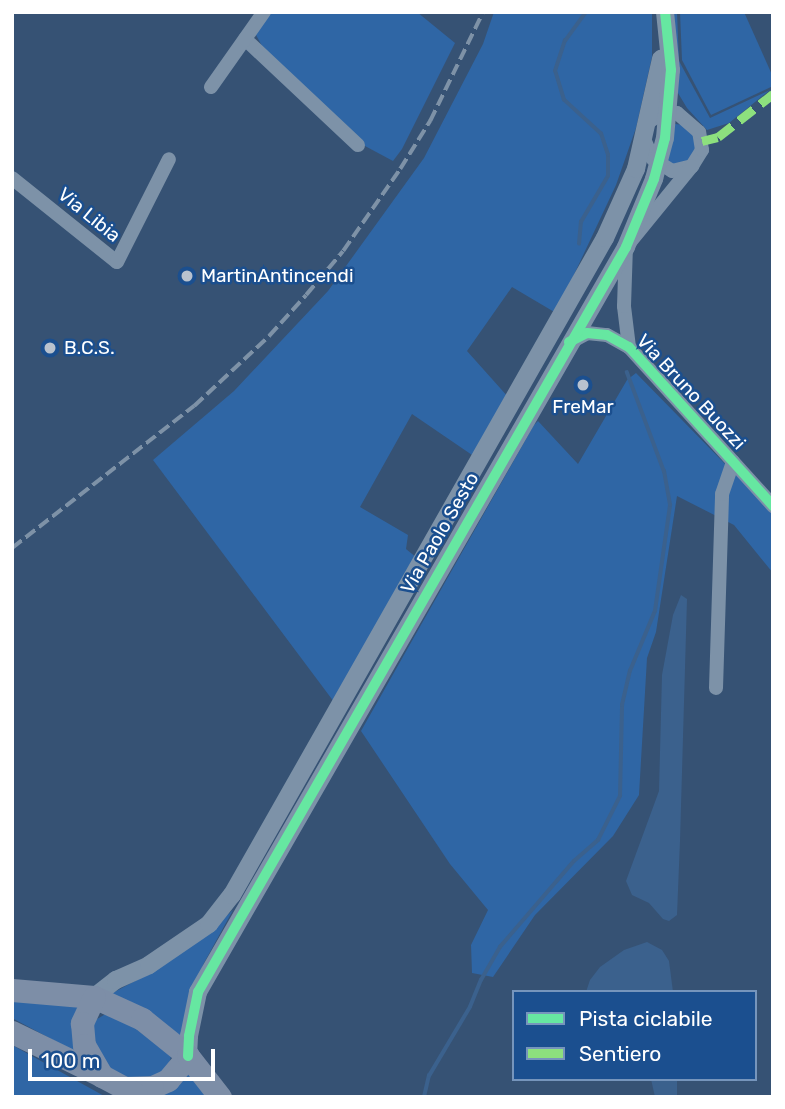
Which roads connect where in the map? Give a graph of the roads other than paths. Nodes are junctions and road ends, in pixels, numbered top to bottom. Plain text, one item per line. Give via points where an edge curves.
1 (264, 12) edge
2 (665, 15) edge
3 (245, 39) junction
4 (211, 87) dead end
5 (668, 113) junction
6 (645, 131) junction
7 (358, 145) dead end
8 (169, 159) dead end
9 (658, 164) junction
10 (692, 166) junction
11 (12, 178) edge
12 (626, 247) junction
13 (569, 342) junction
14 (629, 347) junction
15 (733, 462) junction
16 (773, 506) edge
17 (716, 688) dead end
18 (12, 990) edge
19 (94, 997) junction
20 (12, 1032) edge
21 (188, 1056) junction
22 (102, 1076) junction
23 (133, 1092) edge
24 (220, 1097) edge

1 - 3 street
2 - 5 street, Via Paolo Sesto via 671,70
2 - 6 street, Via Paolo Sesto via 660,73
3 - 4 street
3 - 7 street
5 - 6 street
5 - 9 street, Via Paolo Sesto
5 - 10 street via 685,117 699,132 702,150
6 - 9 street
6 - 19 street, Via Paolo Sesto via 636,169 605,238 232,895 209,925
8 - 11 street, Via Libia via 117,262
9 - 10 street via 673,171
9 - 12 street, Via Paolo Sesto
10 - 12 street, Via Paolo Sesto
12 - 13 street, Via Paolo Sesto
12 - 14 street, Via Bruno Buozzi via 624,306
13 - 14 street, Via Bruno Buozzi via 587,333 607,335
13 - 21 street, Via Paolo Sesto via 198,992
14 - 15 street, Via Bruno Buozzi
15 - 16 street, Via Bruno Buozzi
15 - 17 street via 722,494
18 - 19 main road
19 - 21 main road via 142,1019
19 - 22 main road via 85,1011 80,1035
20 - 22 main road
21 - 23 main road via 168,1080
21 - 24 main road
22 - 23 main road

